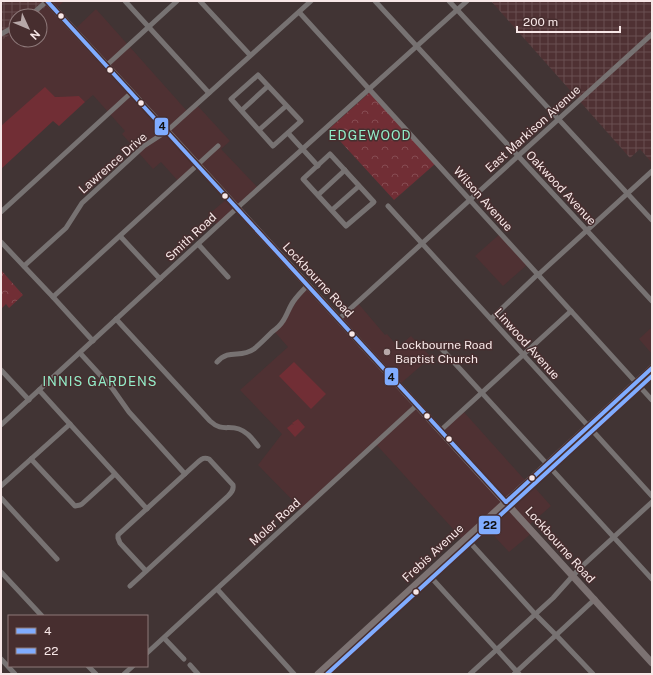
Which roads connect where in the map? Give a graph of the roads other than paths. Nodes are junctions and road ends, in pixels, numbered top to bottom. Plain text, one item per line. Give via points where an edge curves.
1 (47, 1) edge
2 (125, 1) edge
3 (177, 1) edge
4 (200, 1) edge
5 (311, 1) edge
6 (375, 1) edge
7 (450, 1) edge
8 (467, 1) edge
9 (39, 8) edge
10 (457, 9) junction
11 (299, 12) junction
12 (148, 27) junction
13 (652, 34) edge
14 (416, 47) junction
15 (250, 56) junction
16 (107, 65) junction
17 (268, 86) junction
18 (369, 89) junction
19 (132, 92) junction
20 (209, 93) junction
21 (286, 106) junction
22 (242, 110) junction
23 (558, 119) junction
24 (259, 130) junction
25 (167, 131) junction
26 (288, 133) junction
27 (218, 146) dead end
28 (303, 150) junction
29 (518, 156) junction
30 (198, 164) junction
31 (318, 166) junction
32 (345, 170) junction
33 (652, 171) edge
34 (359, 186) junction
35 (627, 193) junction
36 (318, 195) junction
37 (470, 200) junction
38 (388, 206) dead end
39 (237, 208) junction
40 (332, 210) junction
41 (1, 212) edge
42 (652, 220) edge
43 (586, 230) junction
44 (120, 236) junction
45 (1, 242) edge
46 (422, 243) junction
47 (198, 244) junction
48 (24, 266) junction
49 (538, 274) junction
50 (228, 277) dead end
51 (160, 279) junction
52 (308, 285) junction
53 (53, 297) junction
54 (652, 301) edge
55 (571, 311) junction
56 (116, 319) junction
57 (339, 319) junction
58 (490, 319) junction
59 (92, 341) junction
60 (440, 347) dead end
61 (80, 353) junction
62 (524, 355) junction
63 (217, 362) dead end
64 (652, 368) edge
65 (1, 370) edge
66 (636, 382) junction
67 (39, 390) junction
68 (482, 392) junction
69 (28, 400) junction
70 (652, 400) edge
71 (417, 405) junction
72 (70, 424) junction
73 (1, 425) edge
74 (589, 426) junction
75 (440, 430) junction
76 (258, 446) dead end
77 (31, 459) junction
78 (547, 464) junction
79 (115, 474) junction
80 (185, 474) junction
81 (1, 486) edge
82 (652, 496) edge
83 (1, 498) edge
84 (506, 502) junction
85 (652, 502) edge
86 (147, 509) junction
87 (614, 537) junction
88 (466, 538) junction
89 (57, 559) dead end
90 (146, 571) junction
91 (1, 572) edge
92 (428, 574) junction
93 (573, 575) junction
94 (652, 578) edge
95 (130, 586) dead end
96 (217, 589) junction
97 (595, 600) junction
98 (534, 614) junction
99 (41, 615) edge
100 (556, 635) junction
101 (164, 638) junction
102 (496, 649) junction
103 (148, 652) edge
104 (184, 658) dead end
105 (1, 659) edge
106 (651, 660) edge
107 (190, 665) dead end
108 (8, 666) edge
109 (132, 667) edge
110 (517, 673) edge
111 (124, 674) edge
112 (198, 674) edge
113 (294, 674) edge
114 (318, 674) edge
115 (470, 674) edge
116 (592, 674) edge

1 - 9 street
1 - 16 main road, Lockbourne Road
2 - 12 street
3 - 12 street
4 - 15 street
5 - 11 street, Lawrence Drive
6 - 14 street, Oakwood Avenue
7 - 10 street
8 - 10 street, Smith Road
10 - 14 street, Smith Road
10 - 23 street
11 - 15 street, Lawrence Drive
11 - 18 street, Wilson Avenue
12 - 16 street
12 - 20 street
13 - 23 street, East Markison Avenue
14 - 18 street, Smith Road
14 - 29 street, Oakwood Avenue
15 - 20 street, Lawrence Drive
16 - 19 main road, Lockbourne Road
17 - 21 street
17 - 22 street
17 - 22 street via 258,75 231,99
18 - 28 street, Smith Road
18 - 37 street, Wilson Avenue
19 - 25 main road, Lockbourne Road
19 - 41 street
20 - 25 street, Lawrence Drive
21 - 24 street
21 - 26 street via 300,121
22 - 24 street
23 - 29 street, East Markison Avenue
23 - 35 street
24 - 26 street via 274,146
25 - 30 main road, Lockbourne Road
25 - 48 street, Lawrence Drive via 144,146 82,203 66,228
26 - 28 street
27 - 30 street
28 - 31 street
28 - 39 street, Smith Road
29 - 37 street, East Markison Avenue
29 - 43 street, Oakwood Avenue
30 - 39 main road, Lockbourne Road
30 - 44 street
31 - 32 street via 330,154
31 - 36 street via 303,179
32 - 34 street
32 - 36 street
33 - 35 street
34 - 40 street
34 - 40 street via 374,202 346,226
35 - 42 street
35 - 43 street
36 - 40 street
37 - 46 street, East Markison Avenue
37 - 49 street, Wilson Avenue
38 - 46 street, Linwood Avenue
39 - 47 street, Smith Road
39 - 52 main road, Lockbourne Road
43 - 49 street
43 - 54 street, Oakwood Avenue
44 - 51 street
44 - 53 street
45 - 48 street
46 - 57 street, East Markison Avenue
46 - 58 street, Linwood Avenue
47 - 50 street
47 - 51 street, Smith Road
48 - 53 street
49 - 55 street, Wilson Avenue
49 - 58 street
51 - 56 street, Smith Road
52 - 57 main road, Lockbourne Road
52 - 63 street via 296,298 280,325 254,349 246,354 226,355
53 - 59 street
55 - 62 street
55 - 66 street, Wilson Avenue
56 - 59 street, Smith Road
56 - 76 street via 214,425 240,430
57 - 71 main road, Lockbourne Road
58 - 62 street, Linwood Avenue
59 - 61 street, Smith Road
60 - 68 street
61 - 67 street, Smith Road
61 - 80 street
62 - 68 street
62 - 74 street, Linwood Avenue
64 - 66 main road, Frebis Avenue
65 - 69 street
66 - 70 street, Wilson Avenue
66 - 74 main road, Frebis Avenue
67 - 69 street, Smith Road
67 - 72 street
68 - 75 street
68 - 78 street
69 - 73 street, Smith Road
71 - 75 main road, Lockbourne Road
71 - 96 street, Moler Road
72 - 77 street
72 - 79 street
74 - 78 main road, Frebis Avenue
74 - 82 street, Linwood Avenue
75 - 84 main road, Lockbourne Road
77 - 79 street via 77,506
77 - 81 street
78 - 84 main road, Frebis Avenue
78 - 87 street
79 - 86 street
80 - 86 street
80 - 90 street via 205,458 233,485 233,490
83 - 89 street
84 - 88 main road, Frebis Avenue
84 - 93 main road, Lockbourne Road
85 - 87 street
86 - 90 street via 118,535 120,543
87 - 93 street
87 - 94 street
88 - 92 main road, Frebis Avenue
88 - 98 street
90 - 95 street
91 - 99 street
92 - 102 street
92 - 114 main road, Frebis Avenue
93 - 97 main road, Lockbourne Road
93 - 98 street
96 - 101 street, Moler Road
96 - 113 street
97 - 100 street
97 - 106 main road, Lockbourne Road
98 - 100 street
98 - 102 street
100 - 110 street
100 - 116 street
101 - 103 street, Moler Road
101 - 104 street
102 - 110 street
102 - 115 street
105 - 108 street
107 - 112 street
109 - 111 street

